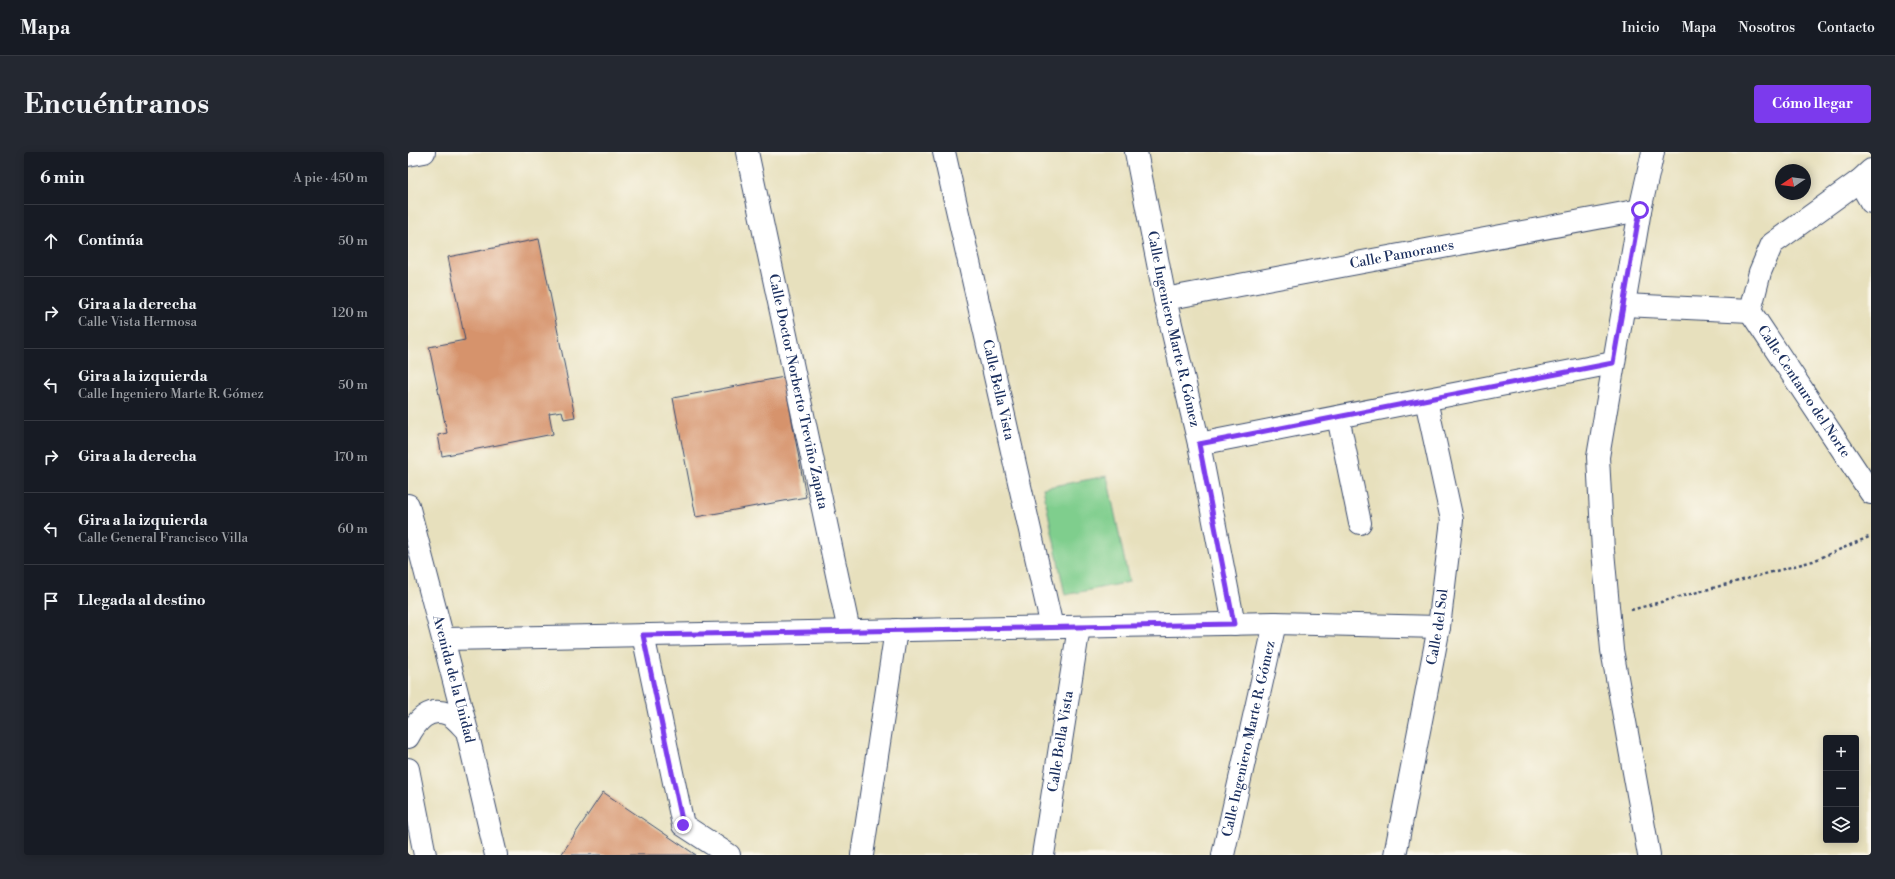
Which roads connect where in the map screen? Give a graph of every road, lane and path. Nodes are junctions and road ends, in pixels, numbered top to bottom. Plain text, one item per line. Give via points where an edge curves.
1 (424, 152) edge
2 (747, 152) edge
3 (944, 152) edge
4 (1136, 152) edge
5 (1652, 152) edge
6 (408, 155) edge
7 (1865, 176) edge
8 (1871, 202) edge
9 (1640, 210) junction
10 (1165, 299) junction
11 (1624, 305) junction
12 (1750, 310) junction
13 (1613, 363) junction
14 (1426, 400) junction
15 (1338, 417) junction
16 (1199, 444) junction
17 (1871, 493) edge
18 (408, 505) edge
19 (1360, 523) dead end
20 (1871, 536) edge
21 (1609, 616) junction
22 (1275, 623) junction
23 (1234, 624) junction
24 (1052, 627) junction
25 (1079, 627) junction
26 (1439, 627) junction
27 (896, 630) junction
28 (849, 631) junction
29 (643, 635) junction
30 (444, 639) junction
31 (467, 731) junction
32 (408, 736) edge
33 (408, 769) edge
34 (425, 855) edge
35 (496, 855) edge
36 (729, 855) edge
37 (862, 855) edge
38 (1043, 855) edge
39 (1223, 855) edge
40 (1395, 855) edge
41 (1649, 855) edge

1 - 6 street
2 - 28 street, Calle Doctor Norberto Treviño Zapata
3 - 24 street, Calle Bella Vista
4 - 10 street, Calle Ingeniero Marte R. Gómez
5 - 9 street
7 - 8 street
7 - 12 street via 1772,244 1760,272
9 - 10 street, Calle Pamoranes
9 - 11 street
10 - 16 street, Calle Ingeniero Marte R. Gómez
11 - 12 street
11 - 13 street
12 - 17 street, Calle Centauro del Norte
13 - 14 street
13 - 21 street via 1598,457
14 - 15 street
14 - 26 street, Calle del Sol via 1452,520
15 - 16 street
15 - 19 street
16 - 23 street, Calle Ingeniero Marte R. Gómez
18 - 30 street, Avenida de la Unidad
20 - 21 path via 1813,561
21 - 41 street via 1612,650
22 - 23 street
22 - 26 street
22 - 39 street, Calle Ingeniero Marte R. Gómez
23 - 25 street
24 - 25 street
24 - 27 street
25 - 38 street, Calle Bella Vista
26 - 40 street, Calle del Sol
27 - 28 street
27 - 37 street
28 - 29 street
29 - 30 street
29 - 36 street via 683,825
30 - 31 street, Avenida de la Unidad
31 - 32 street via 448,714 431,712 416,722
31 - 35 street, Avenida de la Unidad
33 - 34 street

